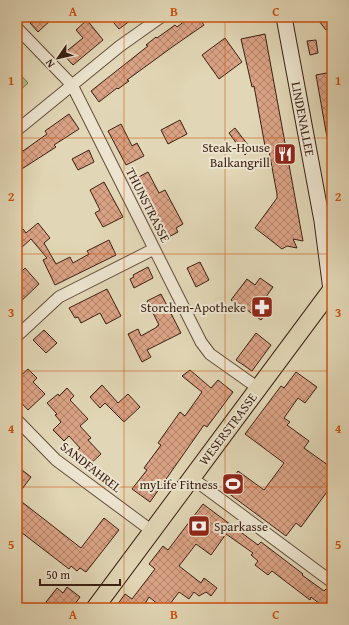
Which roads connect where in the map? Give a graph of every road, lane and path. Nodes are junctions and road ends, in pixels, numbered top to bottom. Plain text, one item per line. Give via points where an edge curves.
1 (161, 17) edge
2 (284, 17) edge
3 (17, 28) edge
4 (72, 85) junction
5 (17, 130) edge
6 (327, 226) edge
7 (154, 249) junction
8 (332, 289) edge
9 (17, 336) edge
10 (258, 388) junction
11 (17, 420) edge
12 (192, 478) junction
13 (152, 531) junction
14 (332, 582) edge
15 (95, 608) edge

1 - 4 street
2 - 6 street, LINDENALLEE
3 - 4 street, THUNSTRASSE
4 - 5 street
4 - 7 street, THUNSTRASSE
6 - 8 street, LINDENALLEE
7 - 9 street via 59,297
7 - 10 street, THUNSTRASSE via 201,342 210,354
8 - 10 main road, WESERSTRASSE
10 - 12 main road, WESERSTRASSE
11 - 13 street, SANDFAHREL via 56,460
12 - 13 main road, WESERSTRASSE
12 - 14 street
13 - 15 main road, WESERSTRASSE

